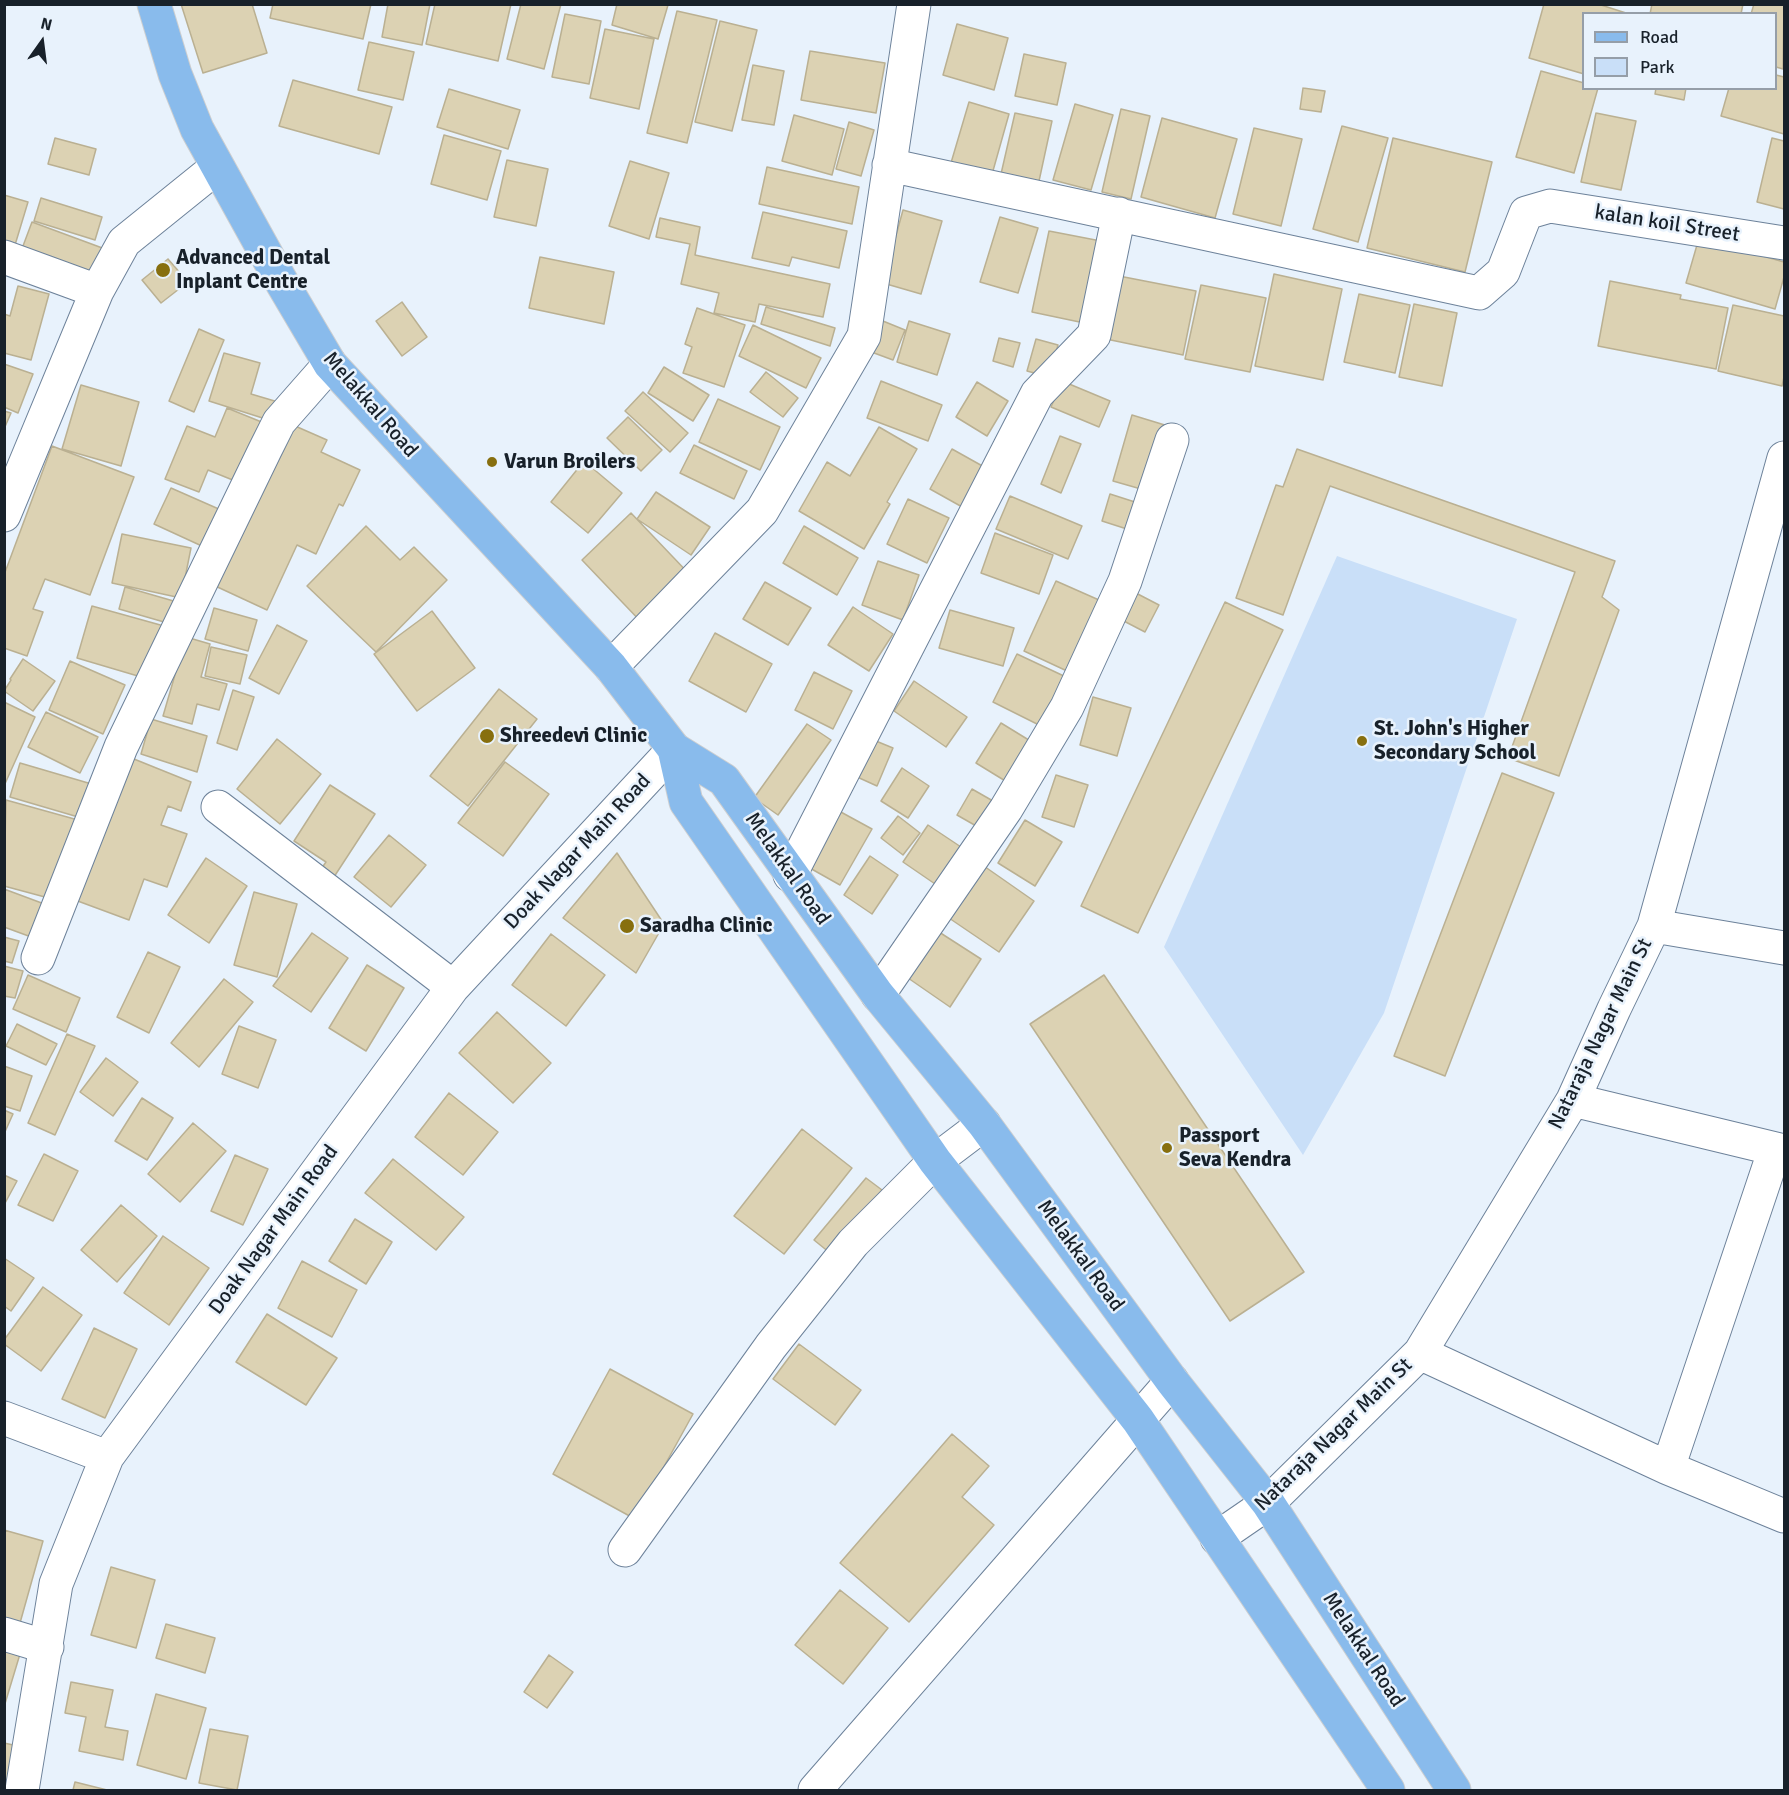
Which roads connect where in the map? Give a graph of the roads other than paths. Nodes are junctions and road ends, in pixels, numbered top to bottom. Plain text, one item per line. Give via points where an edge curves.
1 (154, 4) edge
2 (914, 4) edge
3 (890, 165) junction
4 (217, 167) junction
5 (1119, 214) junction
6 (1785, 243) edge
7 (4, 257) edge
8 (97, 291) junction
9 (330, 364) junction
10 (1172, 440) dead end
11 (1785, 458) edge
12 (4, 515) edge
13 (611, 667) junction
14 (674, 748) junction
15 (218, 807) dead end
16 (790, 875) junction
17 (1654, 926) junction
18 (1785, 948) edge
19 (38, 958) dead end
20 (453, 987) junction
21 (878, 996) junction
22 (1573, 1100) junction
23 (984, 1124) junction
24 (1780, 1150) edge
25 (935, 1161) junction
26 (1420, 1353) junction
27 (1172, 1381) junction
28 (4, 1418) edge
29 (1138, 1420) junction
30 (107, 1457) junction
31 (1668, 1468) junction
32 (1268, 1503) junction
33 (1785, 1516) edge
34 (1217, 1538) junction
35 (625, 1550) dead end
36 (4, 1634) edge
37 (47, 1647) junction
38 (22, 1791) edge
39 (815, 1791) edge
40 (1388, 1791) edge
41 (1454, 1791) edge

1 - 4 main road, Melakkal Road via 175,75
2 - 3 street
3 - 5 street
3 - 13 street via 864,336 762,511
4 - 8 street via 124,242
4 - 9 main road, Melakkal Road
5 - 6 street, kalan koil Street via 1479,293 1503,272 1526,213 1550,206
5 - 16 street via 1094,335 1037,394
7 - 8 street
8 - 12 street
9 - 13 main road, Melakkal Road
9 - 19 street via 279,422 265,450 121,747
10 - 21 street via 1125,581 1067,707 1006,809
11 - 17 street, Nataraja Nagar Main St
13 - 14 main road, Melakkal Road
14 - 16 main road, Melakkal Road via 724,780
14 - 20 street, Doak Nagar Main Road
14 - 25 main road, Melakkal Road via 686,802
15 - 20 street
16 - 21 main road, Melakkal Road
17 - 18 street
17 - 22 street, Nataraja Nagar Main St
20 - 30 street, Doak Nagar Main Road
21 - 23 main road, Melakkal Road
22 - 24 street
22 - 26 street, Nataraja Nagar Main St
23 - 25 street
23 - 27 main road, Melakkal Road
24 - 31 street
25 - 29 main road, Melakkal Road
25 - 35 street via 853,1243 771,1346
26 - 31 street
26 - 32 street, Nataraja Nagar Main St
27 - 29 street
27 - 32 main road, Melakkal Road
28 - 30 street
29 - 34 main road, Melakkal Road
29 - 39 street
30 - 37 street, Doak Nagar Main Road via 56,1584
31 - 33 street
32 - 34 street, Nataraja Nagar Main St
32 - 41 main road, Melakkal Road
34 - 40 main road, Melakkal Road
36 - 37 street
37 - 38 street, Doak Nagar Main Road

